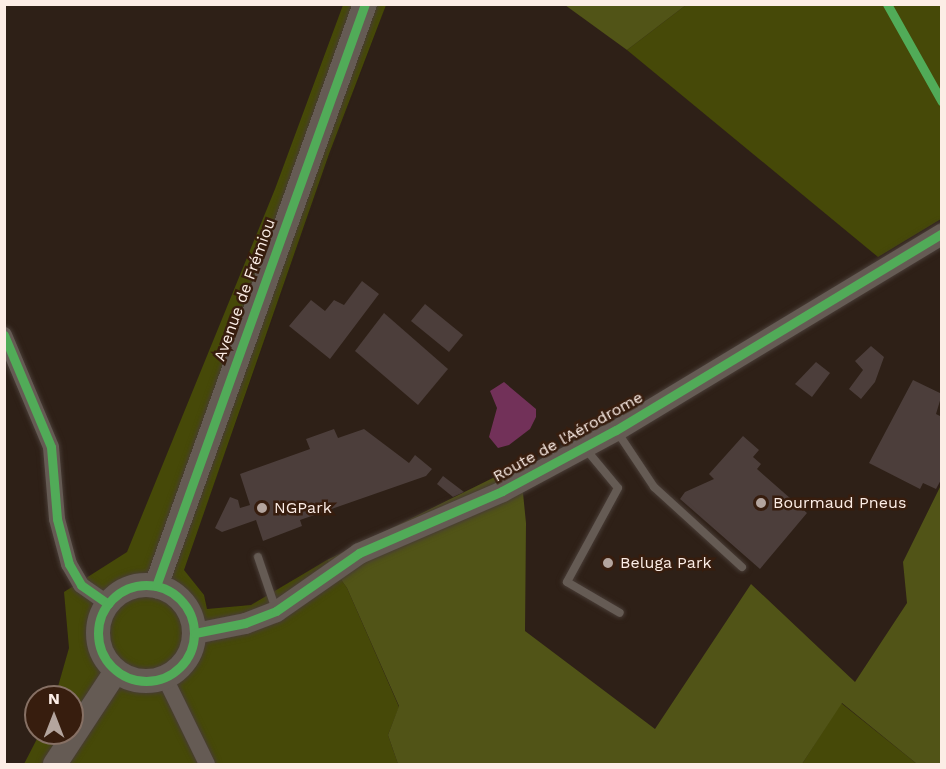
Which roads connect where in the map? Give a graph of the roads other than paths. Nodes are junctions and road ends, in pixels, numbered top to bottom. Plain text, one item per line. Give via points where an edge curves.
1 (365, 4) edge
2 (942, 233) edge
3 (4, 335) edge
4 (615, 430) junction
5 (584, 447) junction
6 (258, 557) dead end
7 (742, 567) dead end
8 (156, 586) junction
9 (108, 604) junction
10 (276, 611) junction
11 (620, 613) dead end
12 (195, 633) junction
13 (116, 671) junction
14 (165, 678) junction
15 (55, 765) edge
16 (207, 765) edge

1 - 8 main road, Avenue de Frémiou
2 - 4 street, Route de l'Aérodrome
3 - 9 street via 51,447 57,519 69,564 81,585
4 - 5 street, Route de l'Aérodrome
4 - 7 lane via 654,487
5 - 10 street, Route de l'Aérodrome via 442,520 359,553
5 - 11 lane via 618,488 567,582
6 - 10 lane
8 - 9 main road via 129,588
8 - 12 main road via 184,603
9 - 13 main road via 98,631 106,660
10 - 12 street, Route de l'Aérodrome via 245,623
12 - 14 main road via 187,660
13 - 14 main road via 139,681
13 - 15 main road
14 - 16 street

